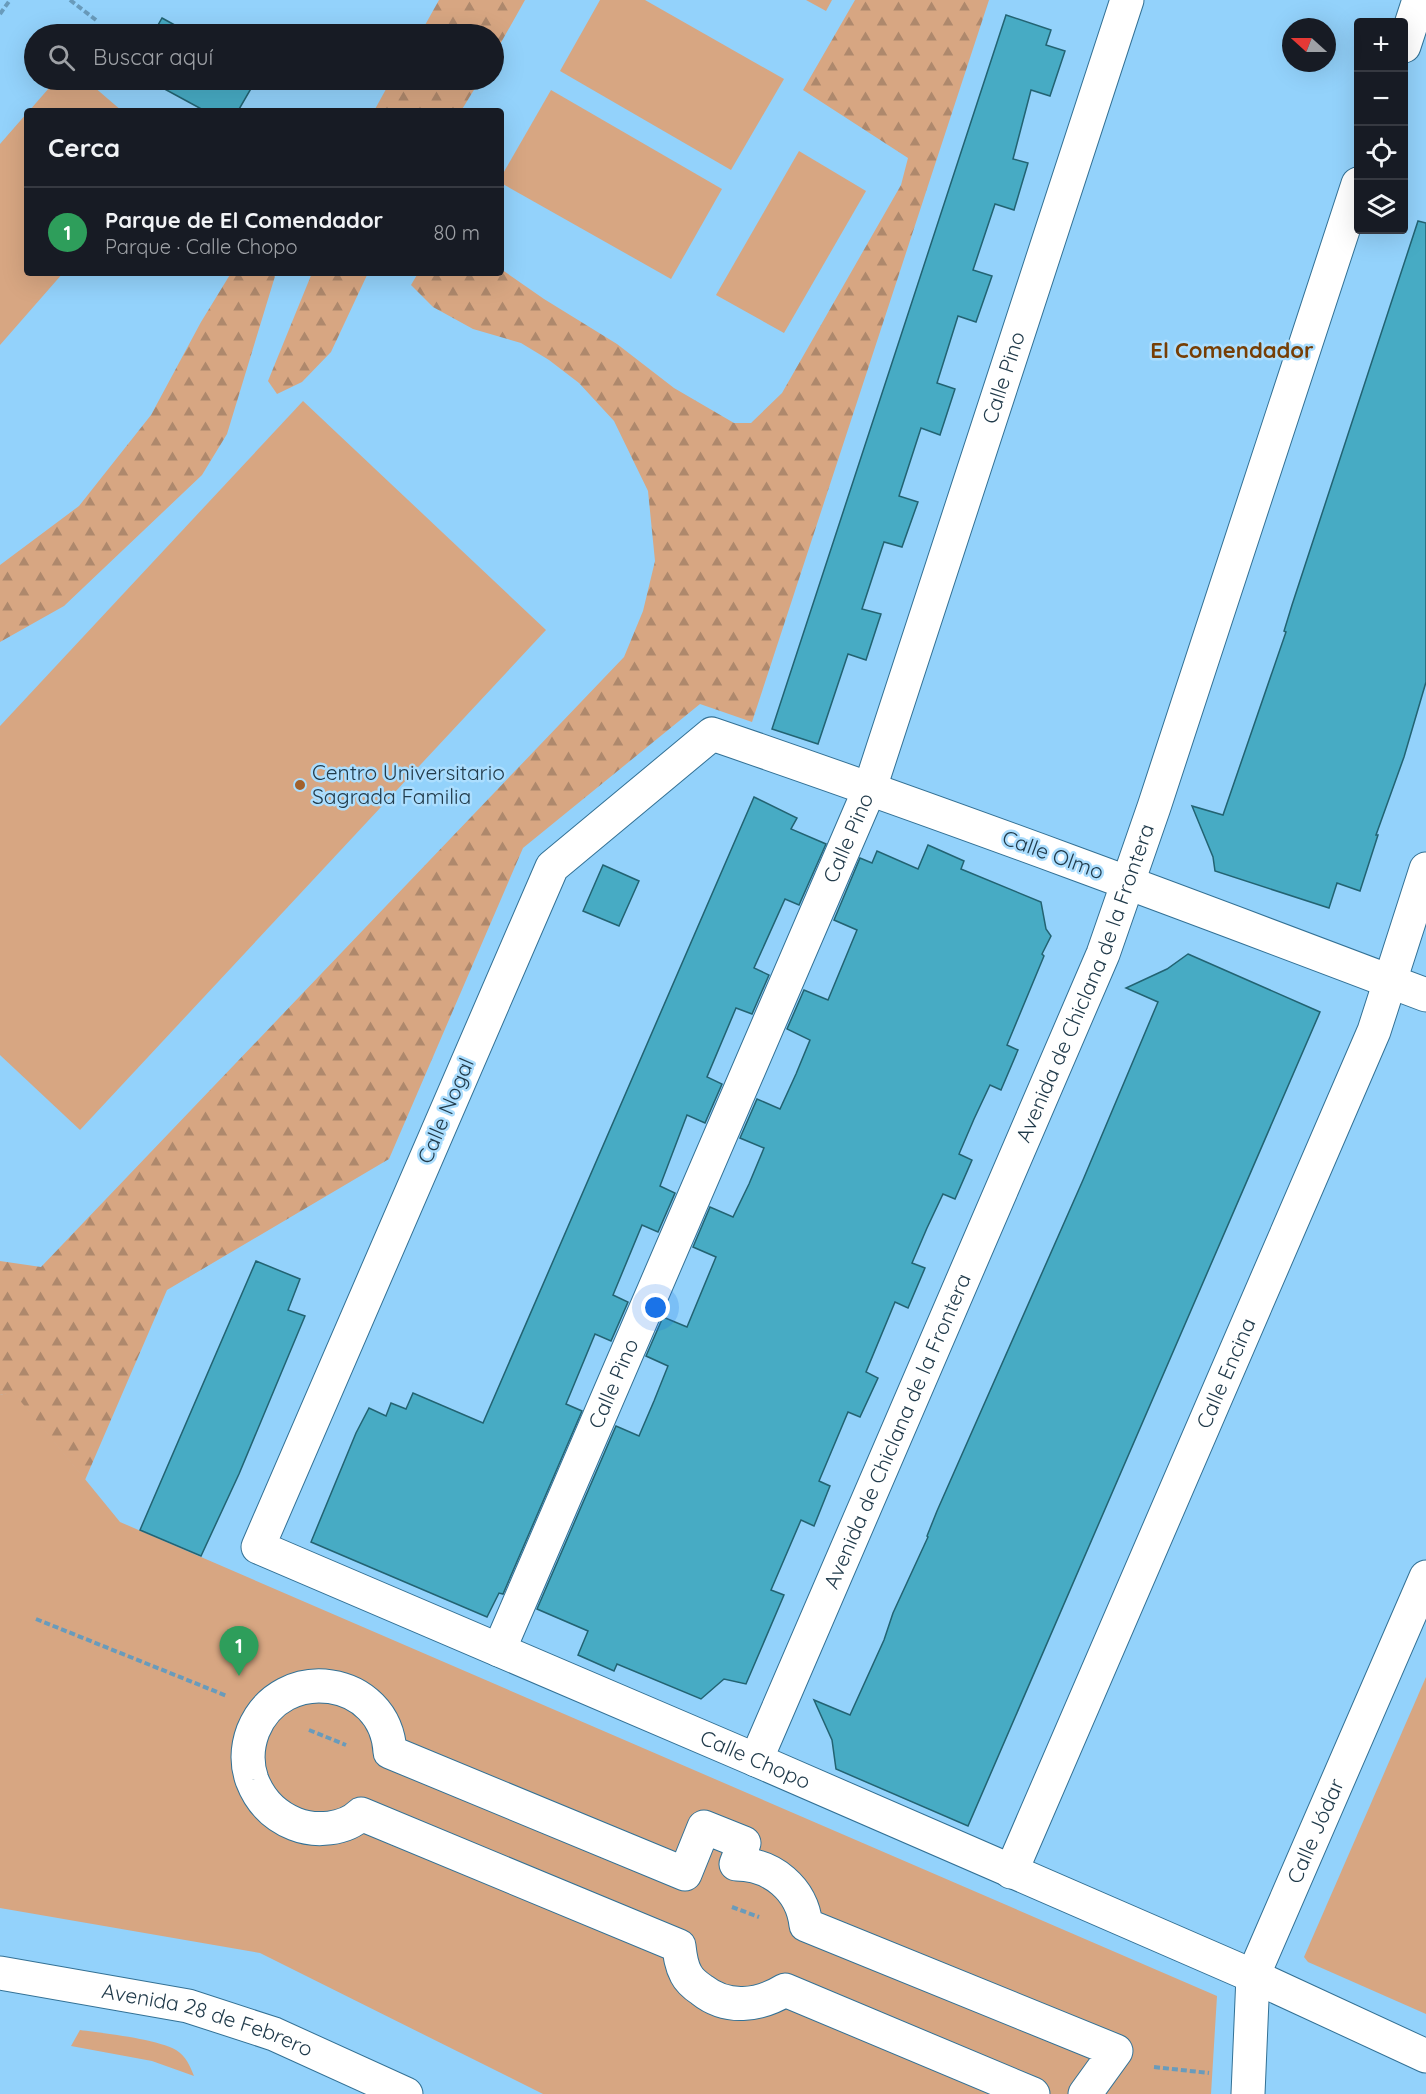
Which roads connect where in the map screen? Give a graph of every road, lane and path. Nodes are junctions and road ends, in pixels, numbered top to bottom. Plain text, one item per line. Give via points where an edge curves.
1 (10, 0) edge
2 (70, 0) edge
3 (1127, 0) edge
4 (1419, 0) edge
5 (0, 14) edge
6 (96, 20) dead end
7 (1408, 34) edge
8 (1354, 199) edge
9 (712, 734) joint
10 (870, 788) junction
11 (1426, 869) edge
12 (1128, 882) junction
13 (1390, 981) junction
14 (1426, 995) edge
15 (258, 1547) joint
16 (1426, 1576) edge
17 (499, 1650) junction
18 (756, 1760) junction
19 (1011, 1872) junction
20 (0, 1973) edge
21 (1253, 1976) junction
22 (1426, 2056) edge
23 (406, 2094) edge
24 (1033, 2094) edge
25 (1085, 2094) edge
26 (1248, 2094) edge

1 - 5 path
2 - 6 path
3 - 10 street, Calle Pino
4 - 7 street
8 - 12 street, Avenida de Chiclana de la Frontera
9 - 10 street, Calle Olmo
9 - 15 street, Calle Nogal via 552,867
10 - 12 street, Calle Olmo
10 - 17 street, Calle Pino
11 - 13 street, Calle Encina
12 - 13 street, Calle Olmo
12 - 18 street, Avenida de Chiclana de la Frontera via 1103,954
13 - 14 street, Calle Olmo
13 - 19 street, Calle Encina via 1374,1031
15 - 17 street, Calle Chopo
16 - 21 street, Calle Jódar
17 - 18 street, Calle Chopo
18 - 19 street, Calle Chopo
19 - 21 street, Calle Chopo
20 - 23 street, Avenida 28 de Febrero via 188,2006 274,2034
21 - 22 street, Calle Chopo
21 - 26 street, Calle Jódar
24 - 25 street via 785,1990 749,2004 720,2001 686,1975 679,1946 361,1814 329,1828 302,1827 291,1822 270,1808 255,1788 248,1764 255,1727 268,1707 289,1692 315,1685 330,1686 369,1705 385,1729 390,1752 685,1874 704,1827 744,1843 736,1864 760,1868 787,1883 805,1914 806,1925 1116,2051

